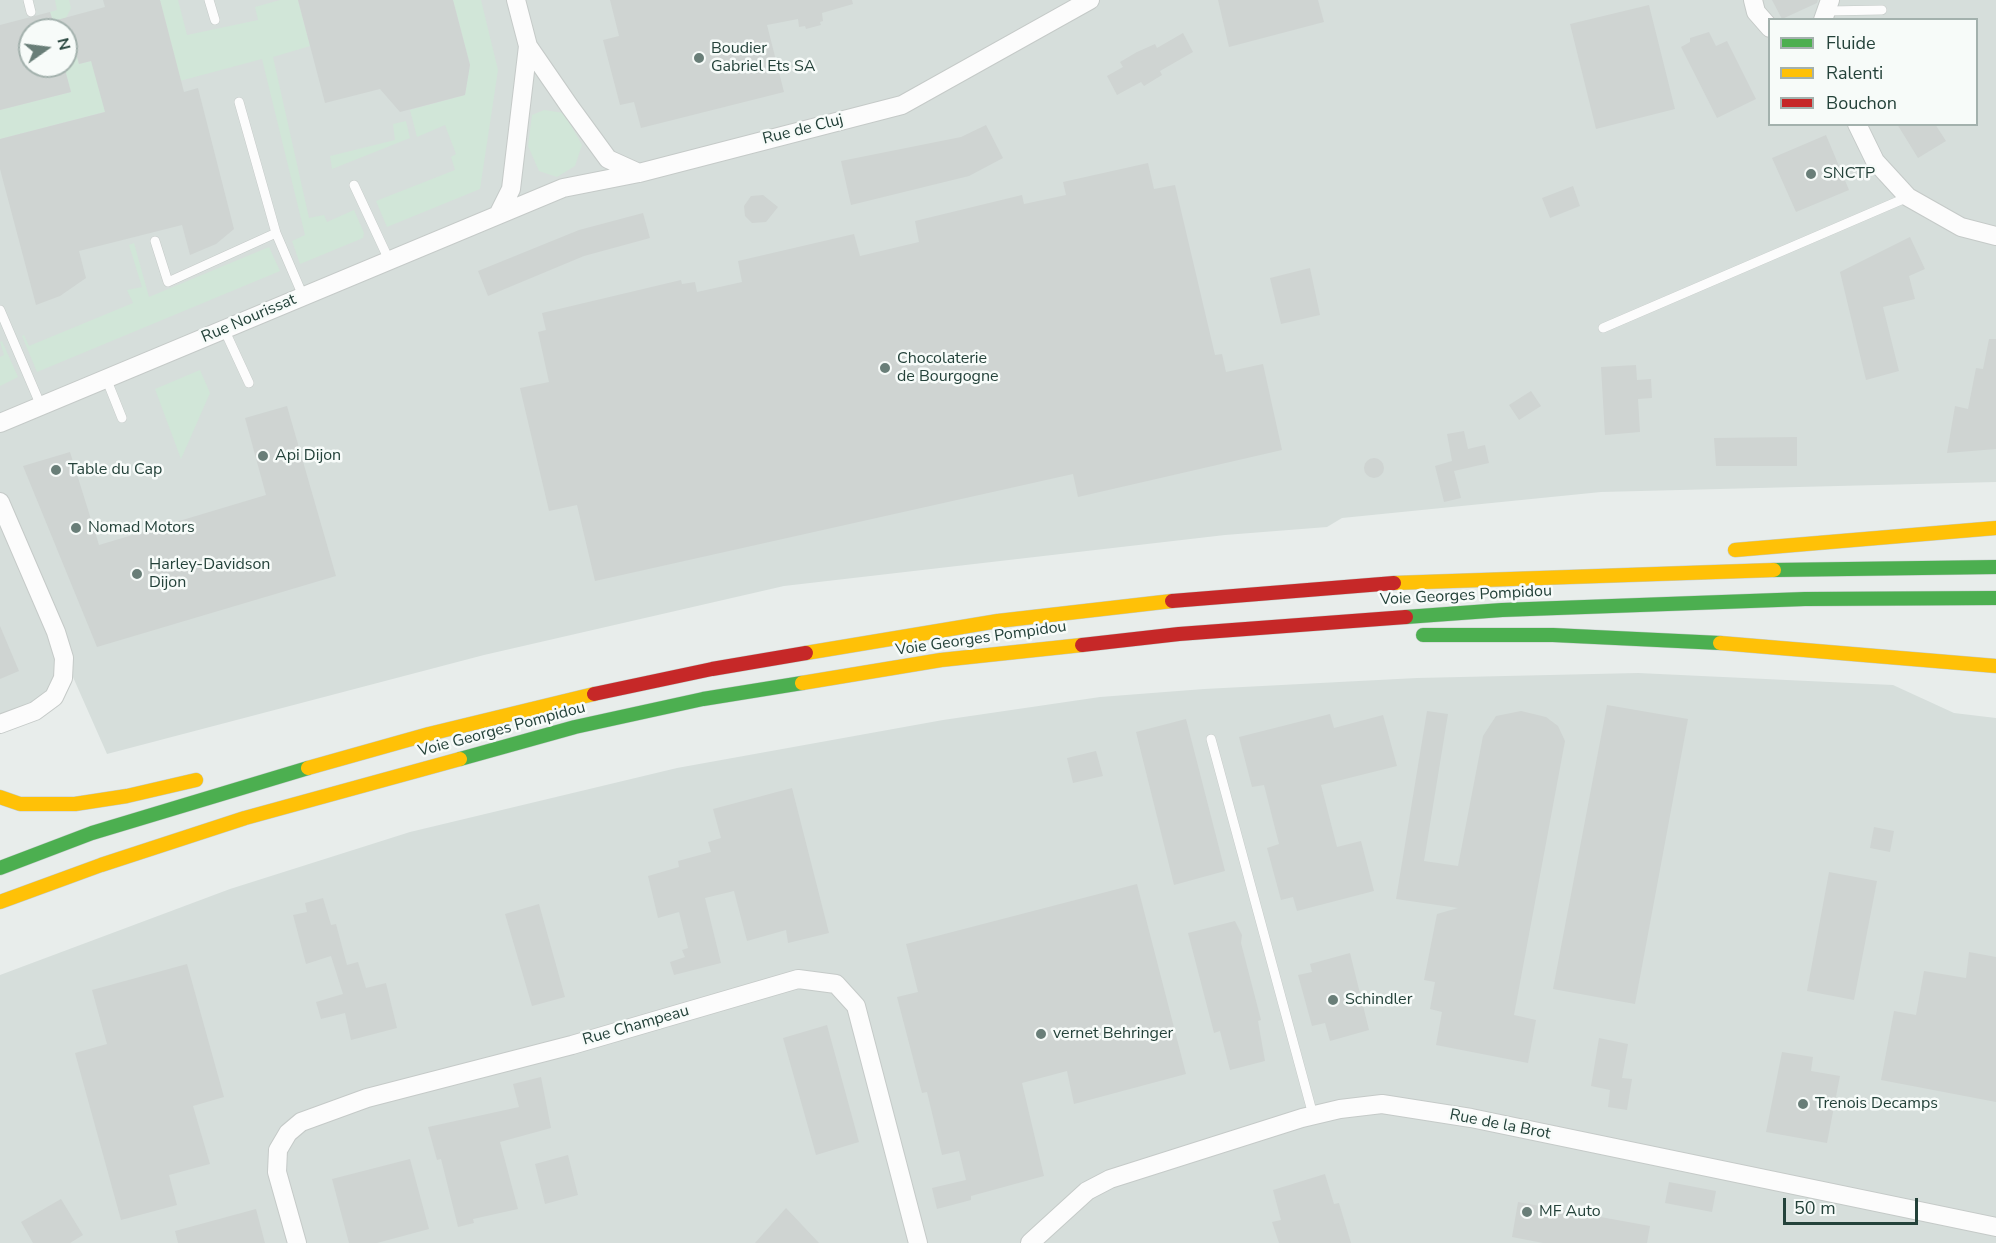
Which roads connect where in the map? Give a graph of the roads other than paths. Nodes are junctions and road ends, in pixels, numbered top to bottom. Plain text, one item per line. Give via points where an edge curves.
1 (28, 0) edge
2 (209, 0) edge
3 (516, 0) edge
4 (1090, 0) edge
5 (1753, 0) edge
6 (1827, 10) edge
7 (1882, 10) dead end
8 (31, 12) dead end
9 (215, 20) dead end
10 (1768, 26) edge
11 (528, 46) junction
12 (239, 102) dead end
13 (1858, 126) edge
14 (639, 172) junction
15 (354, 185) dead end
16 (1908, 197) junction
17 (498, 215) junction
18 (276, 233) junction
19 (1996, 236) edge
20 (155, 240) dead end
21 (389, 260) junction
22 (303, 296) junction
23 (0, 310) edge
24 (1603, 328) dead end
25 (224, 329) junction
26 (106, 378) junction
27 (249, 383) dead end
28 (41, 406) junction
29 (122, 418) dead end
30 (0, 423) edge
31 (0, 502) edge
32 (1996, 528) edge
33 (1725, 551) dead end
34 (1548, 563) dead end
35 (1996, 567) edge
36 (1425, 581) junction
37 (1996, 598) edge
38 (1179, 634) junction
39 (1404, 636) dead end
40 (1324, 638) dead end
41 (1996, 666) edge
42 (26, 715) junction
43 (0, 724) edge
44 (429, 734) junction
45 (0, 735) edge
46 (1211, 739) dead end
47 (276, 763) dead end
48 (206, 777) dead end
49 (0, 797) edge
50 (0, 868) edge
51 (0, 902) edge
52 (1313, 1115) junction
53 (1996, 1227) edge
54 (297, 1243) edge
55 (918, 1243) edge
56 (1030, 1243) edge

1 - 8 lane
2 - 9 lane
3 - 11 street
4 - 14 street, Rue de Cluj via 903,105
5 - 10 street via 1756,12
6 - 7 lane
11 - 14 street via 608,159
11 - 17 street via 510,189
12 - 18 lane
13 - 16 street via 1875,161
14 - 17 street, Rue de Cluj via 563,188
15 - 21 lane
16 - 19 street via 1961,227
16 - 24 lane
17 - 21 street, Rue Nourissat
18 - 20 lane via 168,282
18 - 22 lane
21 - 22 street, Rue Nourissat
22 - 25 street, Rue Nourissat
23 - 28 lane
25 - 26 street, Rue Nourissat
25 - 27 lane
26 - 28 street, Rue Nourissat
26 - 29 lane
28 - 30 street, Rue Nourissat
31 - 42 street via 64,658 63,678 54,697
32 - 33 highway
34 - 36 highway
35 - 36 highway, Voie Georges Pompidou via 1704,571
36 - 44 highway, Voie Georges Pompidou via 1120,605 998,621 712,669
37 - 38 highway, Voie Georges Pompidou via 1805,599 1502,610
38 - 40 highway via 1238,641
38 - 51 highway, Voie Georges Pompidou via 941,660 703,699 575,728 244,818
39 - 41 highway via 1553,635 1690,640
42 - 43 street
42 - 45 street
44 - 47 highway
44 - 50 highway, Voie Georges Pompidou via 92,833
46 - 52 lane
48 - 49 highway via 75,804 20,804
52 - 53 street, Rue de la Brot via 1382,1104 1471,1118
52 - 56 street, Rue de la Brot via 1110,1179 1088,1191
54 - 55 street, Rue Champeau via 277,1172 278,1150 288,1133 301,1122 367,1098 561,1048 798,980 836,984 856,1006

